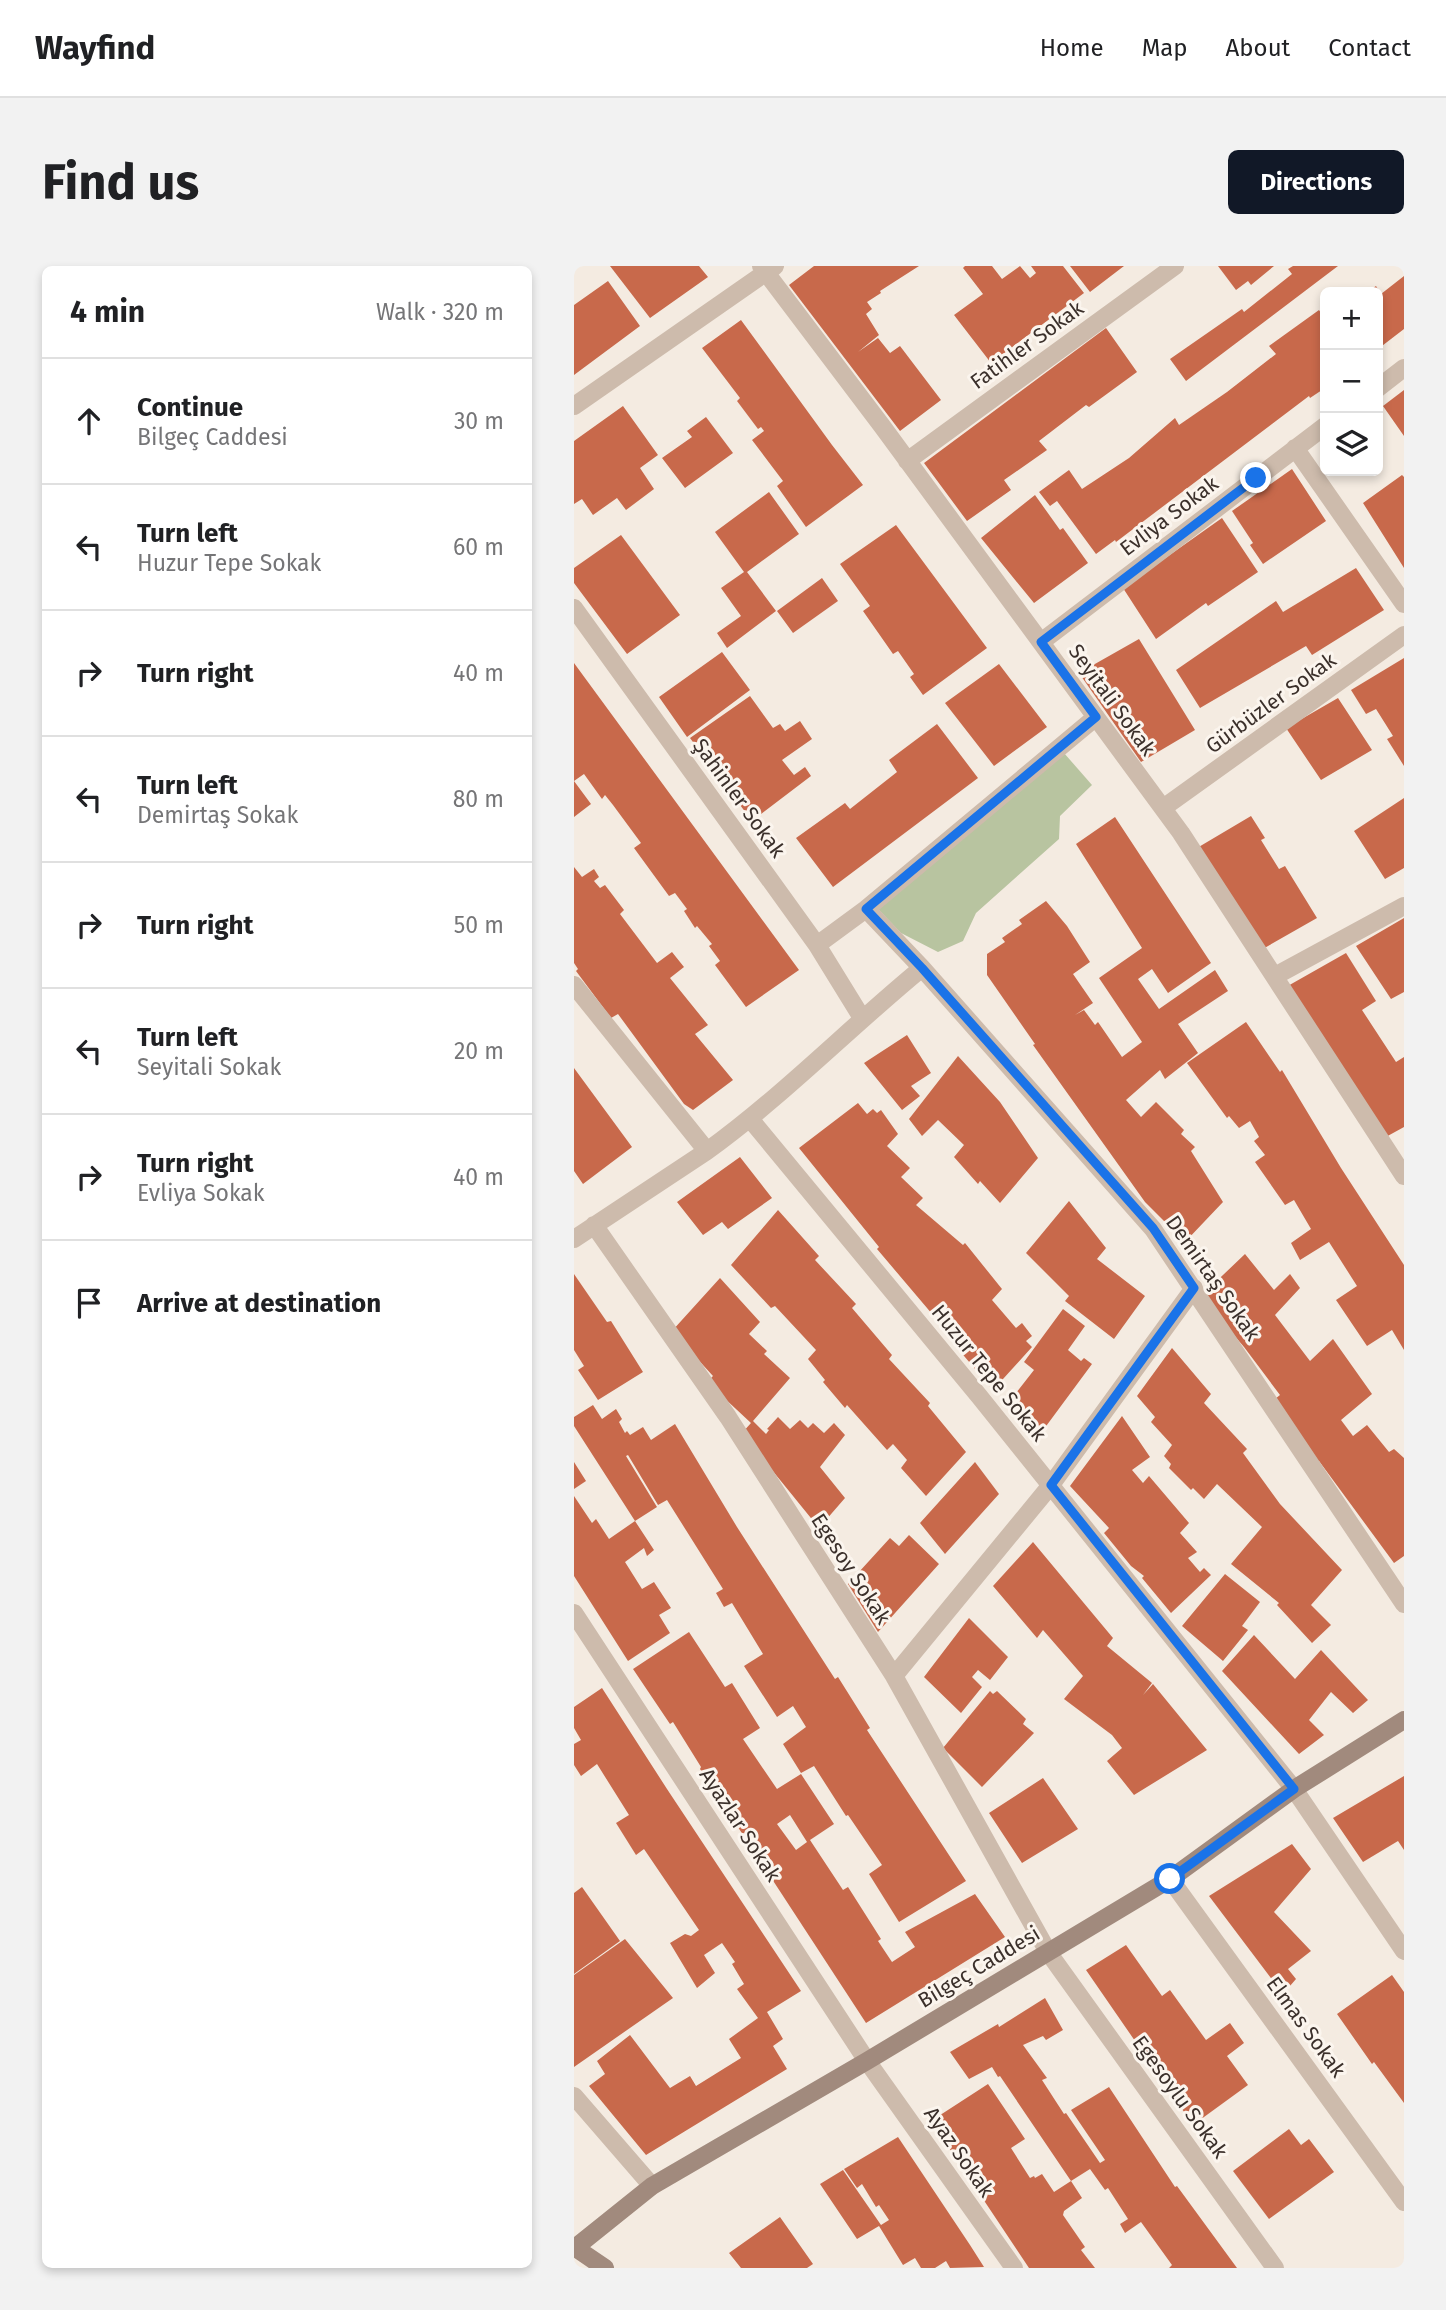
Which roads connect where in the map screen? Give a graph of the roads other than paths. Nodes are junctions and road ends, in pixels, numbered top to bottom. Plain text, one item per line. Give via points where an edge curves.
1 (1175, 266) edge
2 (767, 268) edge
3 (1404, 369) edge
4 (1383, 384) edge
5 (574, 405) edge
6 (1320, 430) edge
7 (1295, 448) junction
8 (907, 461) junction
9 (1404, 604) edge
10 (574, 608) edge
11 (1404, 635) edge
12 (1041, 642) junction
13 (1096, 717) junction
14 (1163, 808) junction
15 (1404, 906) edge
16 (866, 909) junction
17 (817, 945) junction
18 (922, 968) junction
19 (1275, 976) junction
20 (574, 985) edge
21 (862, 1018) junction
22 (751, 1120) junction
23 (707, 1151) junction
24 (1398, 1155) edge
25 (1404, 1176) edge
26 (594, 1224) junction
27 (574, 1239) edge
28 (1194, 1288) junction
29 (1051, 1485) junction
30 (1404, 1604) edge
31 (574, 1613) edge
32 (894, 1676) junction
33 (1404, 1720) edge
34 (1294, 1789) junction
35 (1170, 1879) junction
36 (1404, 1951) edge
37 (1048, 1952) junction
38 (867, 2062) junction
39 (574, 2096) edge
40 (652, 2186) junction
41 (1404, 2202) edge
42 (575, 2249) edge
43 (606, 2268) edge
44 (1014, 2268) edge
45 (1275, 2268) edge

1 - 8 street, Fatihler Sokak
2 - 5 street
2 - 8 street, Seyitali Sokak
3 - 4 street
6 - 7 street, Evliya Sokak
7 - 9 street
7 - 12 street, Evliya Sokak
8 - 12 street, Seyitali Sokak
10 - 17 street, Şahinler Sokak
11 - 14 street, Gürbüzler Sokak
12 - 13 street, Seyitali Sokak
13 - 14 street, Seyitali Sokak
13 - 16 street
14 - 19 street, Seyitali Sokak
15 - 19 street
16 - 17 street
16 - 18 street, Demirtaş Sokak
17 - 21 street, Şahinler Sokak
18 - 21 street
18 - 28 street, Demirtaş Sokak via 1153,1228
19 - 24 street, Seyitali Sokak
20 - 23 street
21 - 22 street
22 - 23 street
22 - 29 street, Huzur Tepe Sokak
23 - 26 street
24 - 25 street, Seyitali Sokak
26 - 27 street
26 - 32 street, Egesoy Sokak via 728,1417
28 - 29 street
28 - 30 street, Demirtaş Sokak
29 - 32 street
29 - 34 street, Huzur Tepe Sokak
31 - 38 street, Ayazlar Sokak
32 - 37 street, Egesoy Sokak
33 - 34 street, Bilgeç Caddesi
34 - 35 street, Bilgeç Caddesi
34 - 36 street, Huzur Tepe Sokak
35 - 37 street, Bilgeç Caddesi
35 - 41 street, Elmas Sokak
37 - 38 street, Bilgeç Caddesi
37 - 45 street, Egesoylu Sokak
38 - 40 street, Bilgeç Caddesi
38 - 44 street, Ayaz Sokak
39 - 40 street
40 - 42 street, Bilgeç Caddesi
42 - 43 street

